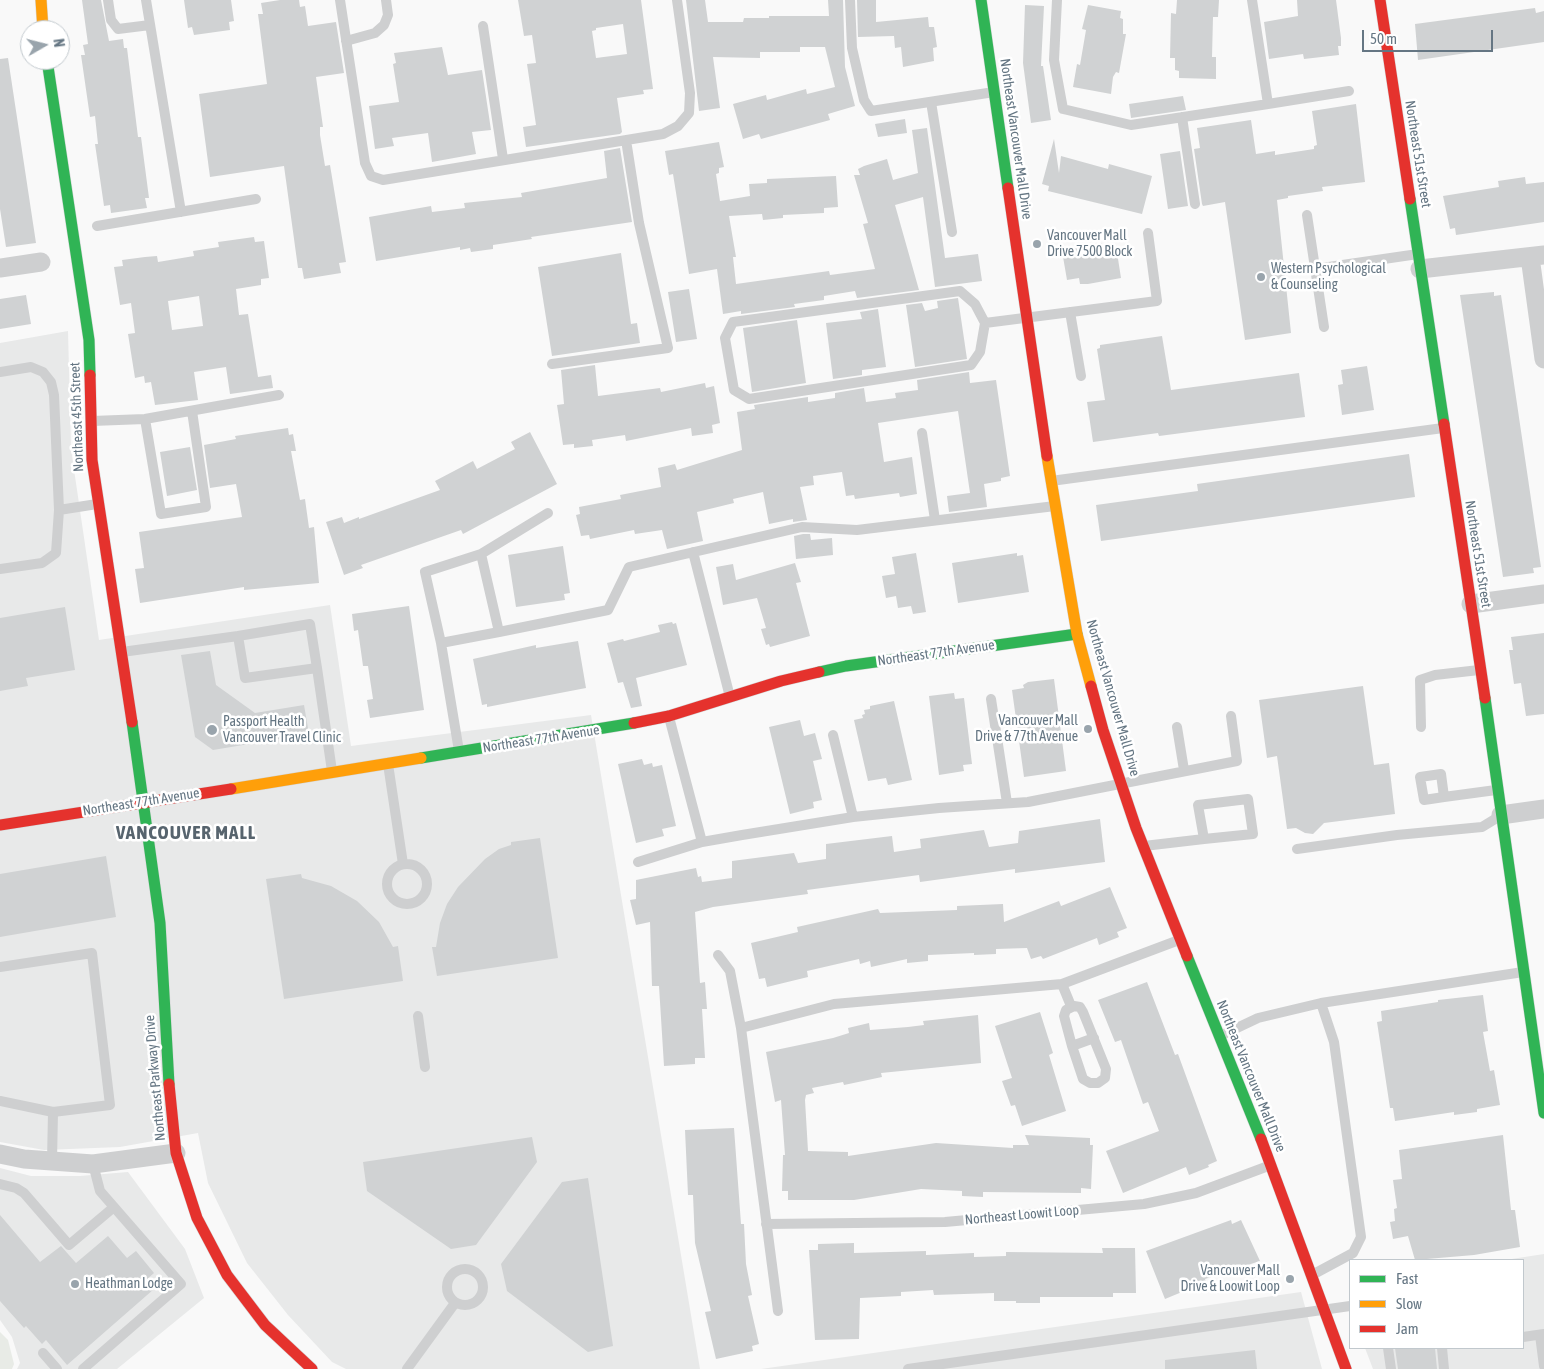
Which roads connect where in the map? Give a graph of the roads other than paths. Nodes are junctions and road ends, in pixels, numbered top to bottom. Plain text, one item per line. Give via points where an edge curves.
1 (41, 0) edge
2 (108, 0) edge
3 (146, 0) edge
4 (340, 0) edge
5 (386, 0) edge
6 (677, 0) edge
7 (850, 0) edge
8 (980, 0) edge
9 (1057, 0) edge
10 (1252, 0) edge
11 (1380, 0) edge
12 (42, 20) edge
13 (150, 25) junction
14 (483, 26) dead end
15 (346, 41) junction
16 (49, 70) edge
17 (1349, 91) dead end
18 (994, 92) junction
19 (931, 102) junction
20 (1268, 104) junction
21 (1182, 117) junction
22 (626, 140) junction
23 (503, 159) junction
24 (256, 199) dead end
25 (1195, 204) dead end
26 (181, 212) junction
27 (1306, 215) dead end
28 (97, 226) dead end
29 (952, 232) dead end
30 (1148, 233) dead end
31 (1537, 256) edge
32 (42, 262) dead end
33 (1419, 262) junction
34 (0, 268) edge
35 (1315, 269) junction
36 (1070, 312) junction
37 (1027, 316) junction
38 (985, 323) junction
39 (1324, 326) dead end
40 (1544, 359) edge
41 (552, 364) dead end
42 (0, 372) edge
43 (1081, 376) dead end
44 (279, 395) dead end
45 (192, 411) junction
46 (145, 419) junction
47 (91, 421) junction
48 (1444, 428) junction
49 (922, 433) dead end
50 (1052, 480) junction
51 (99, 504) junction
52 (1056, 506) junction
53 (59, 510) junction
54 (548, 513) dead end
55 (935, 520) junction
56 (694, 552) junction
57 (481, 554) junction
58 (0, 569) edge
59 (1544, 594) edge
60 (1471, 604) junction
61 (499, 632) junction
62 (1077, 634) junction
63 (238, 636) junction
64 (441, 644) junction
65 (121, 652) junction
66 (317, 668) junction
67 (1480, 670) junction
68 (731, 698) junction
69 (990, 699) dead end
70 (669, 716) junction
71 (1231, 716) dead end
72 (1177, 727) dead end
73 (1421, 727) dead end
74 (833, 735) dead end
75 (459, 752) junction
76 (388, 763) junction
77 (1184, 770) junction
78 (332, 772) junction
79 (1121, 782) junction
80 (1497, 790) junction
81 (1444, 797) dead end
82 (144, 801) junction
83 (1007, 803) junction
84 (1544, 809) edge
85 (1501, 815) junction
86 (853, 817) junction
87 (0, 825) edge
88 (1204, 839) junction
89 (702, 842) junction
90 (1143, 846) junction
91 (1297, 849) dead end
92 (638, 862) dead end
93 (403, 864) junction
94 (1180, 940) junction
95 (718, 955) dead end
96 (0, 967) edge
97 (1524, 972) junction
98 (1062, 984) junction
99 (1321, 1003) junction
100 (1071, 1006) junction
101 (418, 1016) dead end
102 (741, 1028) junction
103 (1219, 1037) junction
104 (1094, 1038) junction
105 (1072, 1046) junction
106 (425, 1067) dead end
107 (0, 1101) edge
108 (1544, 1111) edge
109 (53, 1112) junction
110 (176, 1153) junction
111 (0, 1154) edge
112 (52, 1161) junction
113 (94, 1164) junction
114 (1271, 1165) junction
115 (0, 1184) edge
116 (114, 1207) junction
117 (766, 1224) junction
118 (1312, 1275) junction
119 (455, 1303) dead end
120 (1349, 1306) edge
121 (1325, 1309) junction
122 (778, 1311) dead end
123 (1542, 1334) edge
124 (1524, 1337) edge
125 (1388, 1349) edge
126 (1443, 1349) edge
127 (43, 1353) dead end
128 (1544, 1366) edge
129 (57, 1369) edge
130 (83, 1369) edge
131 (312, 1369) edge
132 (407, 1369) edge
133 (908, 1369) edge
134 (1346, 1369) edge
135 (1391, 1369) edge
136 (1444, 1369) edge

1 - 12 street
2 - 13 lane via 111,20 118,29
3 - 13 lane
4 - 15 lane
5 - 15 lane via 388,15 384,25 375,33
6 - 22 lane via 690,93 689,113 678,126 663,134
7 - 19 lane via 852,48 864,100 871,111
8 - 18 street, Northeast Vancouver Mall Drive
9 - 21 lane via 1054,60 1063,109 1131,125
10 - 20 lane
11 - 33 street, Northeast 51st Street
13 - 26 lane
14 - 23 lane
15 - 23 lane via 365,163 371,176 383,180
16 - 47 street, Northeast 45th Street via 88,332
17 - 20 lane
18 - 19 lane
18 - 37 street, Northeast Vancouver Mall Drive
19 - 29 lane
20 - 21 lane
21 - 25 lane
22 - 23 lane
22 - 41 lane via 639,223 668,348
24 - 26 lane
26 - 28 lane
27 - 35 lane
30 - 36 lane via 1157,302
31 - 33 street
31 - 40 street
32 - 34 street
33 - 35 lane
33 - 48 street, Northeast 51st Street
35 - 39 lane
36 - 37 lane
36 - 43 lane
37 - 38 lane
37 - 50 street, Northeast Vancouver Mall Drive
38 - 38 lane via 976,304 960,291 733,322 725,338 734,390 749,399 971,365 980,352
42 - 53 lane via 31,367 43,372 51,382
44 - 45 lane
45 - 46 lane
45 - 46 lane via 206,507 161,514
46 - 47 lane
47 - 51 street, Northeast 45th Street via 92,460
48 - 50 lane
48 - 60 street, Northeast 51st Street
49 - 55 lane
50 - 52 street, Northeast Vancouver Mall Drive
51 - 53 lane
51 - 65 street, Northeast 45th Street
52 - 55 lane
52 - 62 street, Northeast Vancouver Mall Drive
53 - 58 lane via 56,553 42,563
54 - 57 lane
55 - 56 lane via 857,530 802,527
56 - 61 lane via 629,567 608,610
56 - 68 lane
57 - 61 lane
57 - 64 lane via 424,572
59 - 60 street
60 - 67 street, Northeast 51st Street
61 - 64 lane
62 - 68 street, Northeast 77th Avenue via 846,666
62 - 79 street, Northeast Vancouver Mall Drive
63 - 65 lane
63 - 66 lane via 245,678
63 - 66 lane via 310,624
64 - 75 lane
65 - 82 street, Northeast 45th Street
66 - 78 lane
67 - 73 lane via 1434,675 1420,680
67 - 80 street, Northeast 51st Street
68 - 70 street, Northeast 77th Avenue
69 - 83 lane
70 - 75 street, Northeast 77th Avenue
70 - 89 lane
71 - 77 lane via 1237,761
72 - 77 lane
74 - 86 lane
75 - 76 street, Northeast 77th Avenue
76 - 78 street, Northeast 77th Avenue
76 - 93 lane
77 - 79 lane
78 - 82 street, Northeast 77th Avenue
79 - 83 lane via 1088,792
79 - 90 street, Northeast Vancouver Mall Drive
80 - 81 lane
80 - 85 street, Northeast 51st Street
82 - 87 street, Northeast 77th Avenue
82 - 110 street, Northeast Parkway Drive via 160,923
83 - 86 lane
84 - 85 street
85 - 91 lane via 1482,827
85 - 97 street, Northeast 51st Street
86 - 89 lane
88 - 88 lane via 1253,834 1248,798 1198,805
88 - 90 lane
89 - 92 lane
90 - 94 street, Northeast Vancouver Mall Drive
93 - 93 lane via 394,868 387,887 400,903 410,904 421,899 428,881 415,865
94 - 98 lane
94 - 103 street, Northeast Vancouver Mall Drive
95 - 102 lane via 730,971
96 - 109 lane via 92,953 110,1105
97 - 99 lane
97 - 108 street, Northeast 51st Street
98 - 100 lane
98 - 102 lane via 834,1004
99 - 103 lane via 1258,1018
99 - 118 lane via 1334,1042 1361,1237 1353,1254
100 - 104 lane via 1082,1010
100 - 105 lane via 1064,1016
101 - 106 lane
102 - 117 lane
103 - 114 street, Northeast Vancouver Mall Drive
104 - 105 lane
104 - 105 lane via 1106,1069 1105,1078 1098,1083 1090,1084 1083,1079
107 - 109 lane
109 - 112 lane
110 - 113 street
110 - 131 street, Northeast Parkway Drive via 197,1218 227,1275 265,1325
111 - 112 street
112 - 113 street
113 - 116 lane via 100,1191
114 - 117 lane, Northeast Loowit Loop via 1196,1193 1144,1204 944,1222
114 - 118 street, Northeast Vancouver Mall Drive
115 - 116 lane via 24,1193 69,1245
116 - 130 lane via 181,1284
117 - 122 lane
118 - 121 street, Northeast Vancouver Mall Drive
119 - 132 lane
120 - 121 lane
121 - 133 lane
121 - 134 street, Northeast Vancouver Mall Drive
123 - 124 lane
123 - 128 lane
125 - 135 lane
126 - 136 lane
127 - 129 lane

